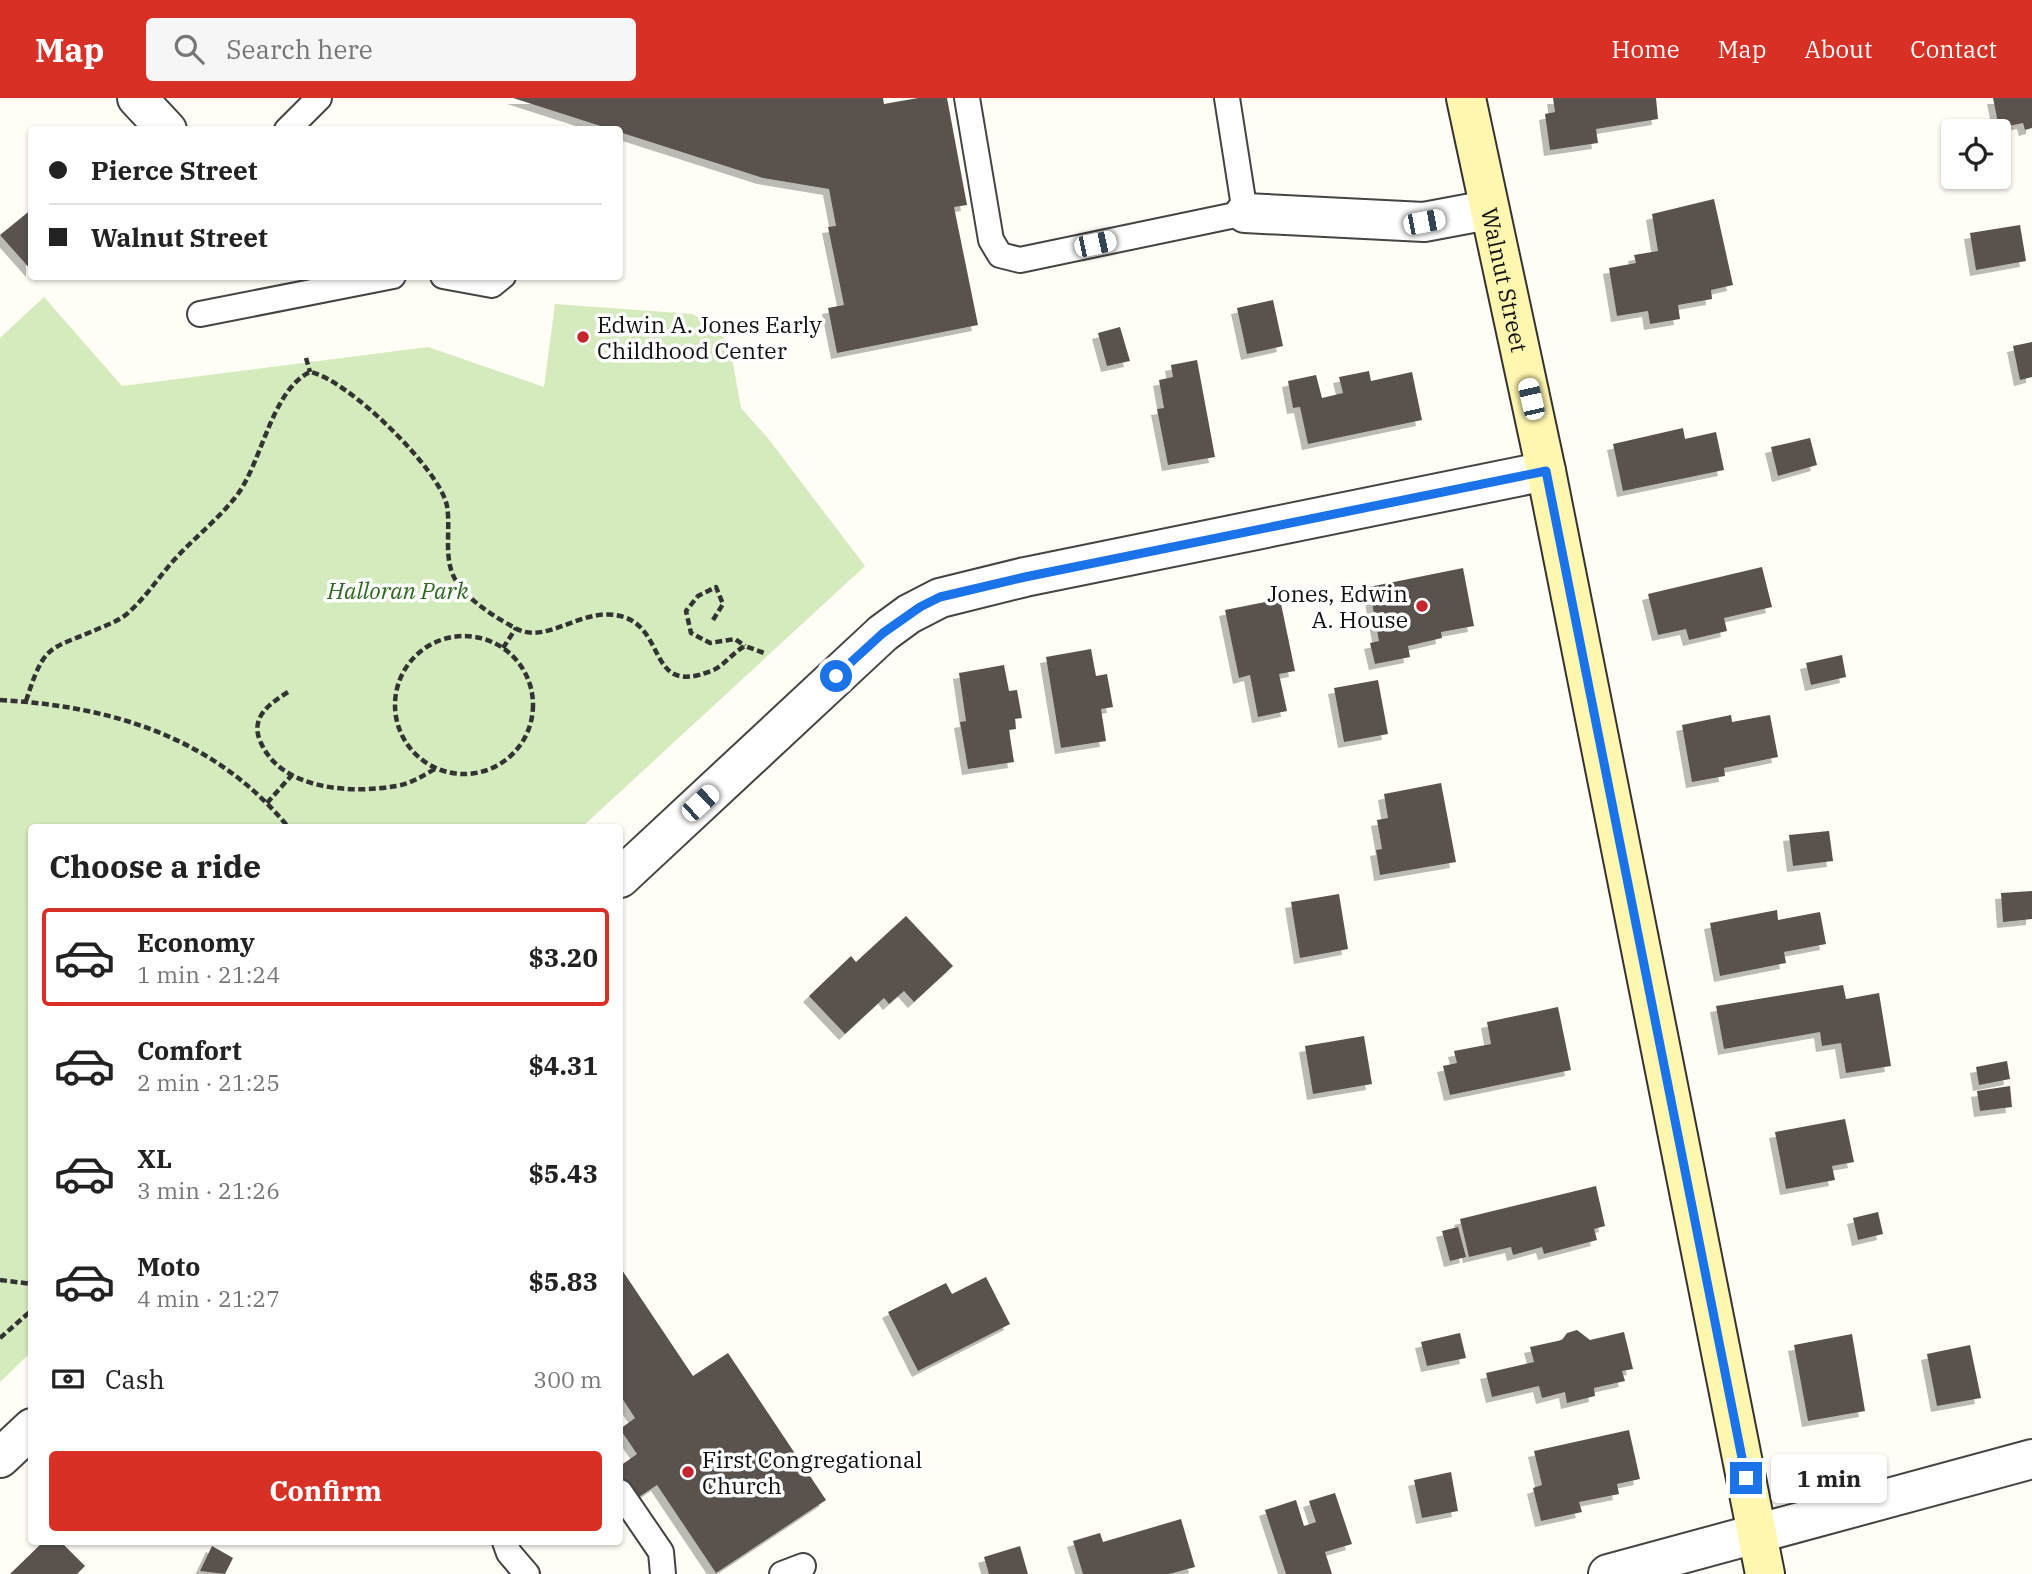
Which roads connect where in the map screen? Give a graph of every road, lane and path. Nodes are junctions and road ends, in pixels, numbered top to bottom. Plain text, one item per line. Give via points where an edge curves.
1 (137, 98) edge
2 (319, 98) edge
3 (967, 98) edge
4 (1227, 98) edge
5 (1466, 98) edge
6 (163, 126) edge
7 (291, 126) edge
8 (1488, 210) junction
9 (1245, 213) junction
10 (373, 280) edge
11 (465, 280) edge
12 (498, 280) edge
13 (200, 314) dead end
14 (306, 358) dead end
15 (310, 372) junction
16 (1546, 471) junction
17 (713, 620) dead end
18 (516, 628) junction
19 (745, 646) junction
20 (503, 648) junction
21 (764, 653) dead end
22 (288, 692) dead end
23 (0, 700) edge
24 (26, 701) junction
25 (436, 768) junction
26 (291, 776) junction
27 (267, 803) junction
28 (285, 824) edge
29 (623, 875) edge
30 (0, 1280) edge
31 (28, 1284) edge
32 (28, 1314) edge
33 (0, 1338) edge
34 (28, 1432) edge
35 (0, 1458) edge
36 (2032, 1459) edge
37 (623, 1496) edge
38 (1757, 1532) junction
39 (506, 1545) edge
40 (669, 1571) edge
41 (527, 1574) edge
42 (1608, 1574) edge
43 (1765, 1574) edge

1 - 6 street
2 - 7 lane
3 - 9 lane via 991,240 1000,255 1010,260
4 - 9 lane
5 - 8 street, Walnut Street
8 - 9 street via 1424,222
8 - 16 street, Walnut Street
10 - 13 lane
11 - 12 lane via 492,285
14 - 15 path
15 - 18 path via 332,381 426,465 446,504 455,579 468,595
15 - 24 path via 300,377 276,414 234,499 121,619 56,645 47,653
16 - 29 street via 940,597 883,633
16 - 38 street, Walnut Street
17 - 19 path via 723,604 716,587 698,596 686,611 691,633 705,642 735,639
18 - 19 path via 541,632 585,616 627,618 645,634 667,671 686,678 715,670
18 - 20 path
19 - 21 path
20 - 25 path via 521,667 531,691 532,718 522,742 511,756 488,770 461,774
20 - 25 path via 476,637 454,636 426,647 406,667 396,694 397,722 409,747
22 - 26 path via 262,712 257,731 269,757
23 - 24 path
24 - 27 path via 133,723 182,740 227,768
25 - 26 path via 410,783 376,788 321,784
26 - 27 path
27 - 28 path
30 - 31 path
32 - 33 path
34 - 35 street
36 - 38 street
37 - 40 lane via 662,1552
38 - 42 street
38 - 43 street, Walnut Street
39 - 41 lane

